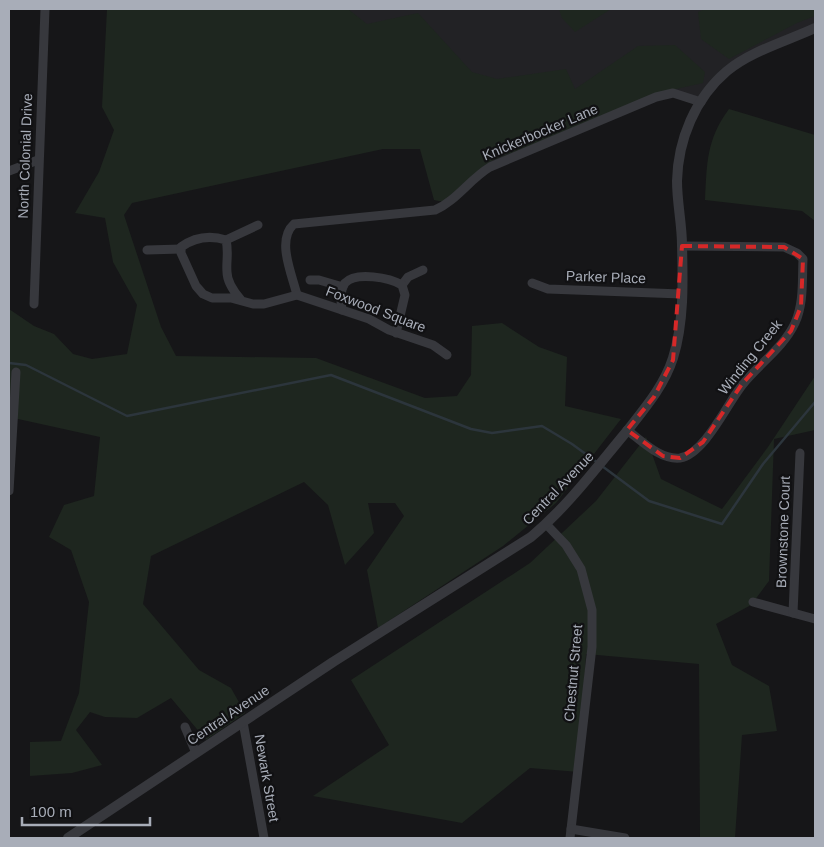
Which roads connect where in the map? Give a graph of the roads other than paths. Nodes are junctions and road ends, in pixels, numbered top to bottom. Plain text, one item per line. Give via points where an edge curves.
1 (45, 9) edge
2 (815, 28) edge
3 (701, 102) junction
4 (38, 160) junction
5 (9, 171) edge
6 (258, 225) dead end
7 (226, 240) junction
8 (682, 246) junction
9 (181, 249) junction
10 (147, 250) dead end
11 (423, 270) dead end
12 (310, 280) dead end
13 (532, 283) dead end
14 (402, 284) junction
15 (343, 287) junction
16 (681, 294) junction
17 (297, 295) junction
18 (241, 300) junction
19 (34, 304) dead end
20 (342, 310) junction
21 (396, 333) junction
22 (447, 355) dead end
23 (16, 372) dead end
24 (627, 430) junction
25 (800, 453) dead end
26 (9, 491) edge
27 (546, 524) junction
28 (753, 602) dead end
29 (793, 613) junction
30 (815, 619) edge
31 (243, 722) junction
32 (185, 727) dead end
33 (196, 753) junction
34 (570, 834) edge
35 (68, 838) edge
36 (264, 838) edge
37 (625, 838) edge

1 - 4 street, North Colonial Drive
2 - 3 street, Central Avenue via 758,53 728,71
3 - 8 street, Central Avenue via 685,133 678,167
3 - 17 street, Knickerbocker Lane via 673,93 656,97 490,167 435,210 294,224 287,230 286,240
4 - 5 street
4 - 19 street, North Colonial Drive
6 - 7 street
7 - 9 street via 216,237 190,240
7 - 18 street via 229,250 226,272
8 - 16 street, Central Avenue
8 - 24 street, Winding Creek via 784,247 797,252 803,259 801,306 791,331 742,384 703,442 692,452 680,458 663,456
9 - 10 street
9 - 18 street via 196,286 203,294 212,298
11 - 14 street
12 - 15 street
13 - 16 street, Parker Place via 548,289
14 - 15 street via 392,279 366,277 351,280
14 - 21 street via 405,295
15 - 20 street
16 - 24 street, Central Avenue via 681,318 673,360 654,397
17 - 18 street via 264,304
17 - 20 street, Foxwood Square
20 - 21 street, Foxwood Square via 369,318
21 - 22 street, Foxwood Square via 433,345
23 - 26 street
24 - 27 street, Central Avenue via 597,470
25 - 29 street, Brownstone Court
27 - 31 street, Central Avenue via 531,537
27 - 34 street, Chestnut Street via 566,545 581,568 592,610 592,647
28 - 29 street
29 - 30 street
31 - 33 street, Central Avenue
31 - 36 street, Newark Street
32 - 33 street
33 - 35 street, Central Avenue
34 - 37 street

